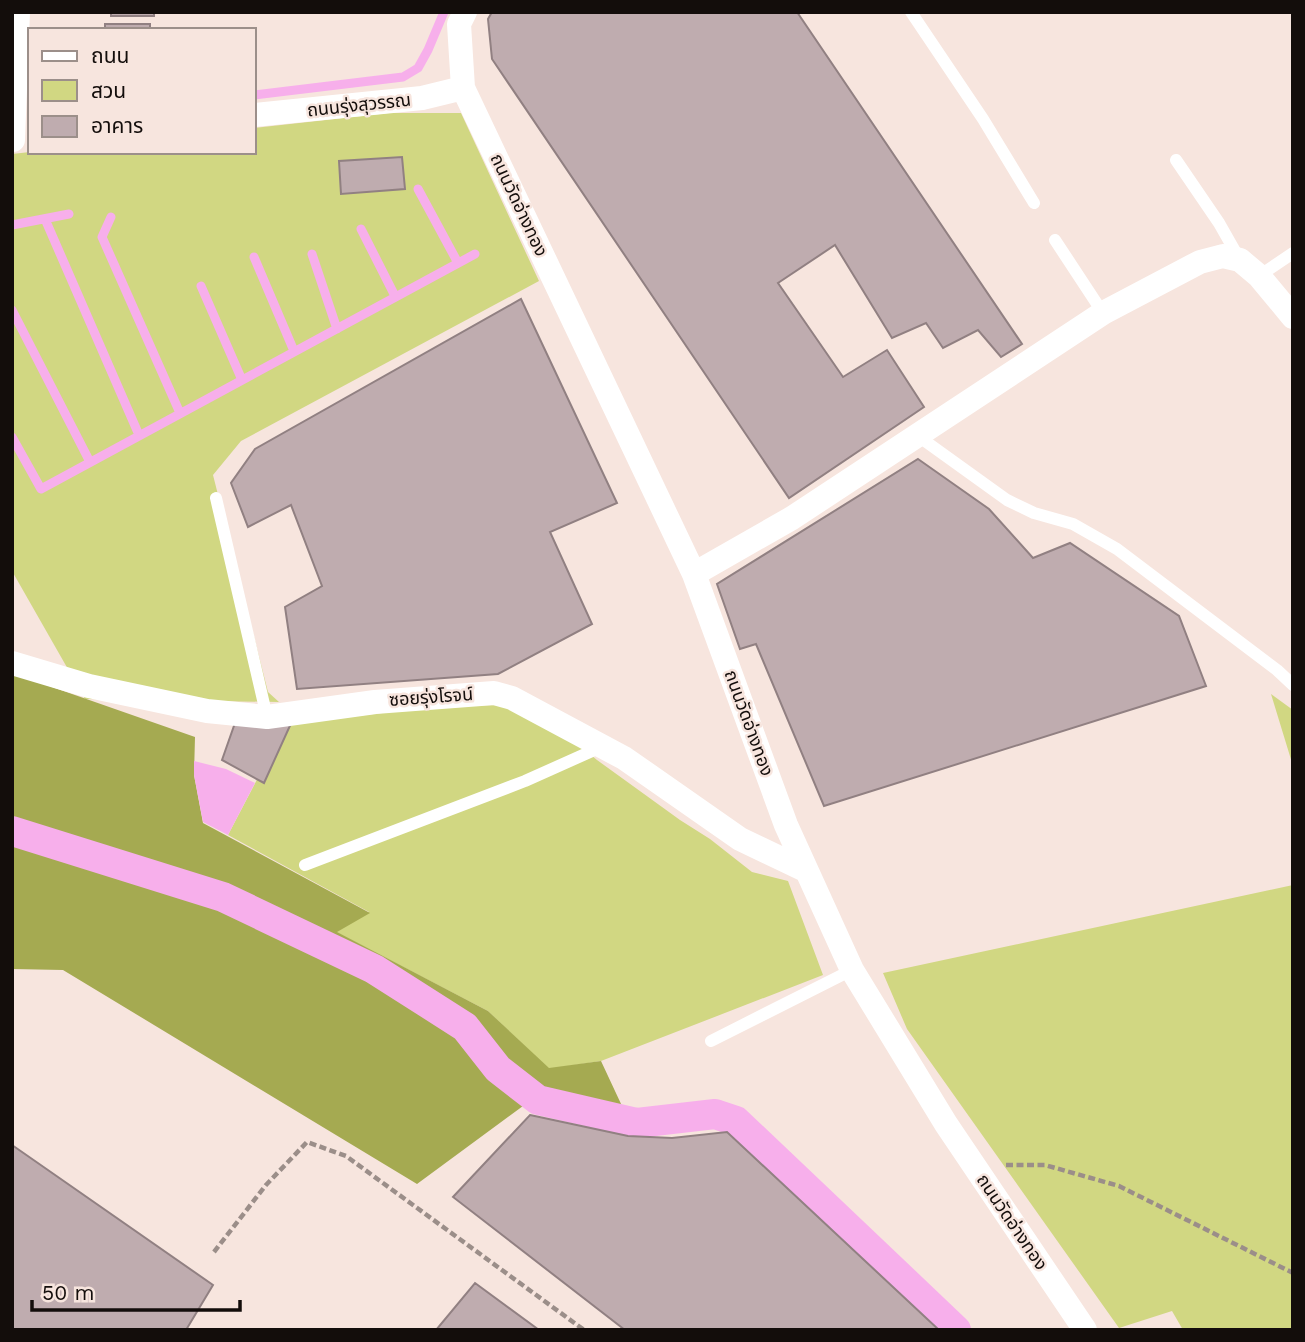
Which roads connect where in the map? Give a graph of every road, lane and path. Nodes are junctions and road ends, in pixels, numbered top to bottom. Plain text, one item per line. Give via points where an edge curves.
1 (18, 12) edge
2 (465, 12) edge
3 (911, 12) edge
4 (463, 88) junction
5 (256, 115) edge
6 (13, 140) edge
7 (1176, 160) dead end
8 (1034, 203) dead end
9 (1055, 240) dead end
10 (1293, 253) edge
11 (1240, 260) junction
12 (1259, 276) junction
13 (1103, 313) junction
14 (1293, 317) edge
15 (918, 436) junction
16 (216, 498) dead end
17 (694, 574) junction
18 (12, 663) edge
19 (1293, 685) edge
20 (267, 717) junction
21 (602, 746) junction
22 (305, 864) dead end
23 (807, 872) junction
24 (852, 970) junction
25 (711, 1041) dead end
26 (974, 1165) junction
27 (214, 1252) dead end
28 (1293, 1273) edge
29 (584, 1330) edge
30 (1085, 1330) edge

1 - 6 street
2 - 4 street via 459,24
3 - 8 lane
4 - 5 street, ถนนรุ่งสุวรรณ via 422,98
4 - 17 street, ถนนวัดอ่างทอง
7 - 11 lane
9 - 13 lane
10 - 12 lane
11 - 12 street
11 - 13 street via 1223,256 1200,262
12 - 14 street
13 - 15 street
15 - 17 street via 792,518
15 - 19 lane via 1007,500 1073,524 1117,550
16 - 20 lane
17 - 23 street, ถนนวัดอ่างทอง
18 - 20 street, ซอยรุ่งโรจน์ via 89,687 207,711
20 - 21 street, ซอยรุ่งโรจน์ via 375,702 494,693
21 - 22 lane via 525,781
21 - 23 street, ซอยรุ่งโรจน์ via 740,839
23 - 24 street, ถนนวัดอ่างทอง
24 - 25 lane
24 - 26 street, ถนนวัดอ่างทอง
26 - 28 path via 1045,1165 1119,1186
26 - 30 street, ถนนวัดอ่างทอง
27 - 29 path via 266,1185 307,1142 346,1156

